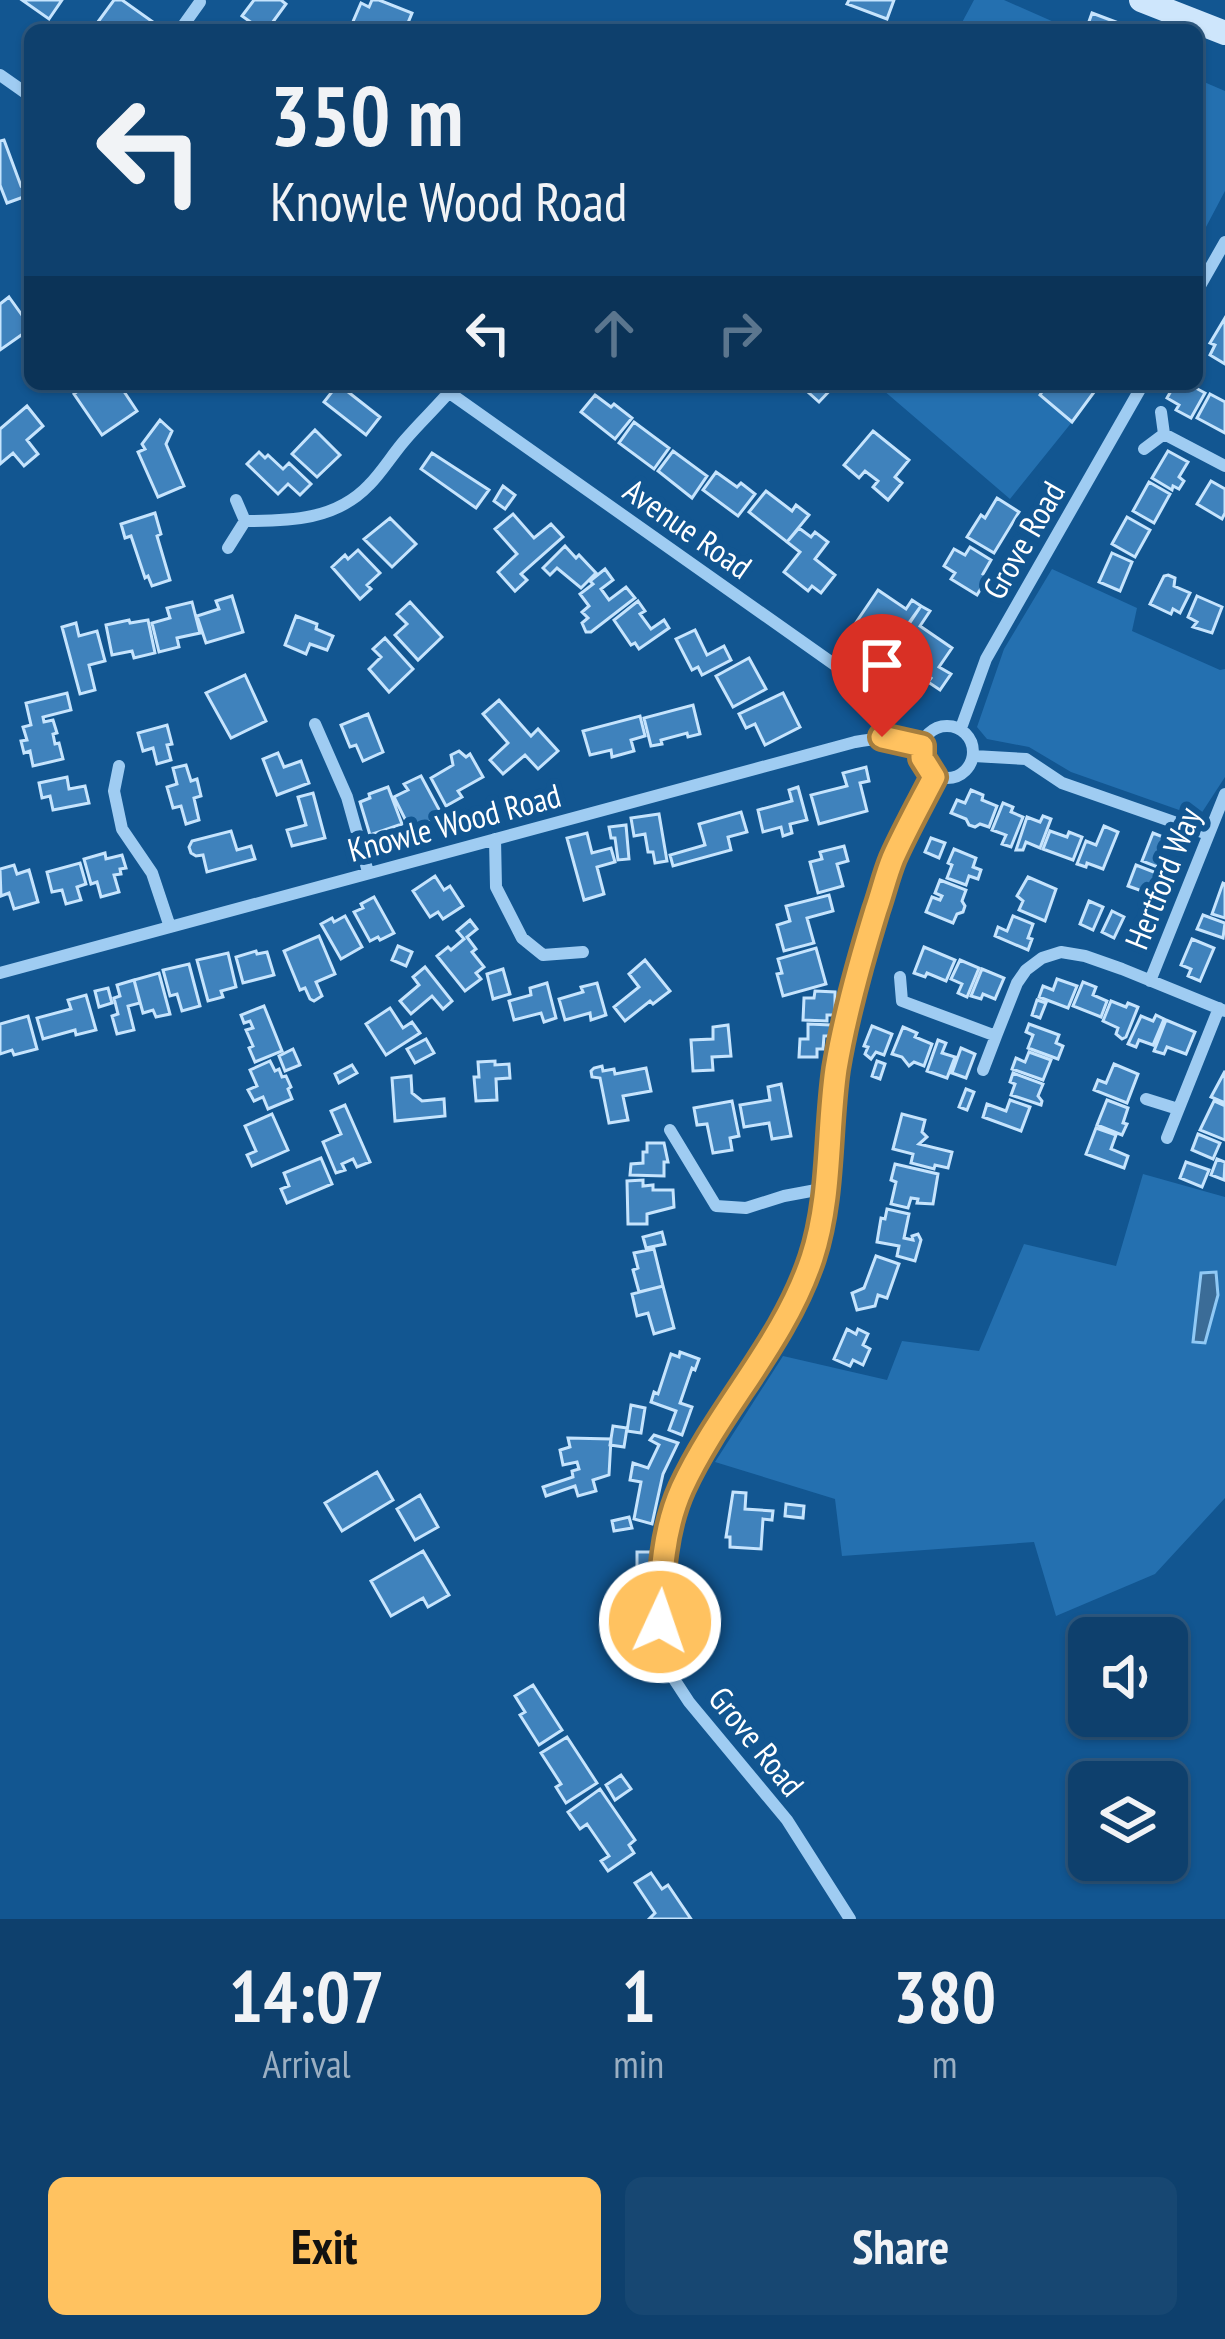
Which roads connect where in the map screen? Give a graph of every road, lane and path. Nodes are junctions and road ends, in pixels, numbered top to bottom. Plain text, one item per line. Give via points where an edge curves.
1 (1141, 0) edge
2 (1202, 24) edge
3 (1225, 242) edge
4 (1203, 280) edge
5 (446, 390) edge
6 (452, 390) edge
7 (1141, 390) edge
8 (1161, 412) dead end
9 (1164, 434) junction
10 (1144, 449) dead end
11 (1225, 466) edge
12 (236, 500) dead end
13 (245, 521) junction
14 (227, 548) dead end
15 (315, 724) dead end
16 (961, 728) junction
17 (882, 737) junction
18 (922, 746) junction
19 (974, 756) junction
20 (119, 766) dead end
21 (934, 777) junction
22 (1225, 794) edge
23 (1209, 832) junction
24 (1225, 836) edge
25 (495, 838) junction
26 (368, 872) junction
27 (170, 927) junction
28 (583, 952) dead end
29 (0, 973) edge
30 (900, 977) dead end
31 (1150, 981) junction
32 (902, 1001) junction
33 (1222, 1010) edge
34 (892, 1015) dead end
35 (996, 1036) junction
36 (983, 1070) dead end
37 (1146, 1099) dead end
38 (1178, 1109) junction
39 (670, 1130) dead end
40 (1167, 1138) dead end
41 (827, 1188) junction
42 (850, 1919) edge

1 - 2 main road
3 - 4 street
5 - 13 street via 344,506
6 - 17 street, Avenue Road via 852,677
7 - 16 street, Grove Road via 986,658
8 - 9 street
9 - 10 street
9 - 11 street
12 - 13 street
13 - 14 street
15 - 26 street
16 - 18 street via 934,729
16 - 19 street
17 - 18 street, Knowle Wood Road
17 - 25 street, Knowle Wood Road
18 - 21 street
19 - 21 street via 958,776
19 - 23 street via 1026,759 1062,783
20 - 27 street via 114,791 122,829 152,873
21 - 41 street, Grove Road via 892,860 850,1005
22 - 23 street, Hertford Way
23 - 24 street
23 - 31 street, Hertford Way
25 - 26 street, Knowle Wood Road
25 - 28 street via 496,887 522,938 543,955
26 - 27 street, Knowle Wood Road
27 - 29 street, Knowle Wood Road
30 - 32 street
31 - 33 street
31 - 35 street via 1085,956 1042,958 1017,983
32 - 34 street
32 - 35 street
33 - 38 street
35 - 36 street
37 - 38 street
38 - 40 street
39 - 41 street via 716,1207 746,1208
41 - 42 street, Grove Road via 794,1303 681,1491 666,1537 660,1622 672,1676 787,1820

